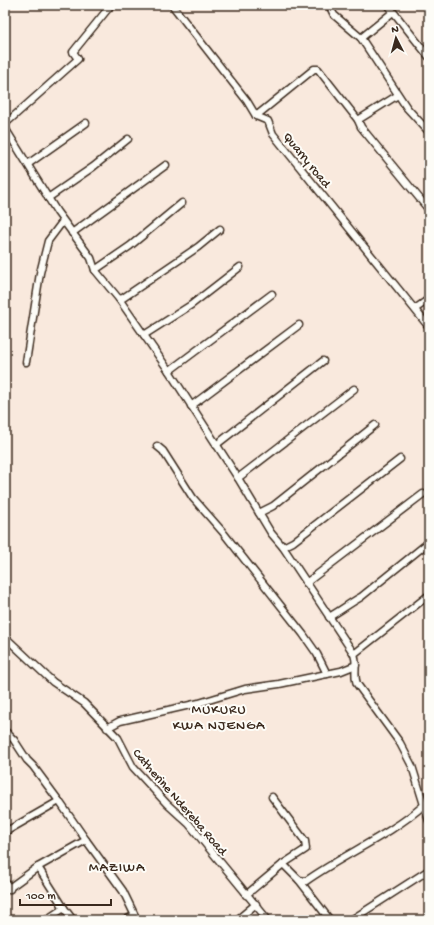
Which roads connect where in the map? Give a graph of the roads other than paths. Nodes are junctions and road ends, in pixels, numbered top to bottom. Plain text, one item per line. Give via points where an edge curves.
1 (111, 5) edge
2 (172, 5) edge
3 (329, 5) edge
4 (388, 5) edge
5 (393, 12) junction
6 (361, 38) junction
7 (429, 56) edge
8 (398, 95) junction
9 (256, 116) junction
10 (358, 120) junction
11 (86, 123) dead end
12 (5, 124) edge
13 (5, 128) edge
14 (429, 132) edge
15 (128, 139) dead end
16 (28, 164) junction
17 (166, 165) dead end
18 (48, 198) junction
19 (182, 203) dead end
20 (429, 210) edge
21 (63, 221) junction
22 (220, 229) dead end
23 (72, 232) junction
24 (240, 267) dead end
25 (95, 270) junction
26 (272, 294) dead end
27 (429, 298) edge
28 (119, 299) junction
29 (415, 309) junction
30 (299, 325) dead end
31 (429, 327) edge
32 (144, 335) junction
33 (323, 361) dead end
34 (26, 362) dead end
35 (169, 371) junction
36 (354, 389) dead end
37 (192, 406) junction
38 (376, 425) dead end
39 (216, 445) junction
40 (157, 446) dead end
41 (400, 459) dead end
42 (238, 478) junction
43 (423, 494) dead end
44 (259, 513) junction
45 (429, 542) edge
46 (283, 547) junction
47 (306, 583) junction
48 (429, 595) edge
49 (329, 617) junction
50 (6, 639) edge
51 (354, 654) junction
52 (356, 665) junction
53 (327, 674) junction
54 (107, 728) junction
55 (5, 731) edge
56 (272, 797) dead end
57 (59, 801) junction
58 (424, 805) junction
59 (429, 821) edge
60 (5, 832) edge
61 (86, 840) junction
62 (283, 864) junction
63 (38, 867) junction
64 (429, 870) edge
65 (299, 880) junction
66 (5, 882) edge
67 (7, 890) edge
68 (246, 895) junction
69 (256, 904) junction
70 (64, 908) junction
71 (135, 918) edge
72 (46, 920) edge
73 (73, 920) edge
74 (126, 920) edge
75 (237, 920) edge
76 (268, 920) edge
77 (330, 920) edge
78 (351, 920) edge

1 - 12 street via 73,52 78,59
2 - 9 street, Quarry road
3 - 6 street via 334,16
4 - 5 street
5 - 6 street
5 - 7 street
6 - 8 street
8 - 10 street
8 - 14 street
9 - 10 street via 315,69
9 - 29 street, Quarry road via 268,121 273,134
10 - 20 street
11 - 16 street
13 - 16 street
15 - 18 street
16 - 18 street
17 - 23 street
18 - 21 street
19 - 25 street via 130,246
21 - 23 street
21 - 34 street via 48,240 40,273
22 - 28 street via 198,248
23 - 25 street via 91,258
24 - 32 street via 191,305
25 - 28 street
26 - 35 street
27 - 29 street
28 - 32 street
29 - 31 street, Quarry road
30 - 37 street
32 - 35 street
33 - 39 street
35 - 37 street
36 - 42 street
37 - 39 street
38 - 44 street via 273,506
39 - 42 street
40 - 53 street via 163,450 193,498 222,531 317,654
41 - 46 street via 293,542
42 - 44 street
43 - 47 street
44 - 46 street
45 - 49 street via 361,597 349,602
46 - 47 street
47 - 49 street
48 - 51 street
49 - 51 street
50 - 54 street, Catherine Ndereba Road via 53,682 84,703
51 - 52 street
52 - 53 street
52 - 58 street via 354,676 357,684 400,743 412,766
53 - 54 street via 245,689 199,703 120,721
54 - 68 street, Catherine Ndereba Road via 118,738 133,766 167,804 190,824
55 - 57 street
56 - 62 street via 307,847
57 - 60 street
57 - 61 street
58 - 59 street
58 - 65 street via 306,881
61 - 63 street
61 - 71 street via 123,891
62 - 65 street
62 - 68 street
63 - 67 street
63 - 70 street
64 - 78 street
65 - 77 street
66 - 67 street
68 - 69 street, Catherine Ndereba Road
69 - 75 street
69 - 76 street, Catherine Ndereba Road
70 - 72 street
70 - 73 street
71 - 74 street

